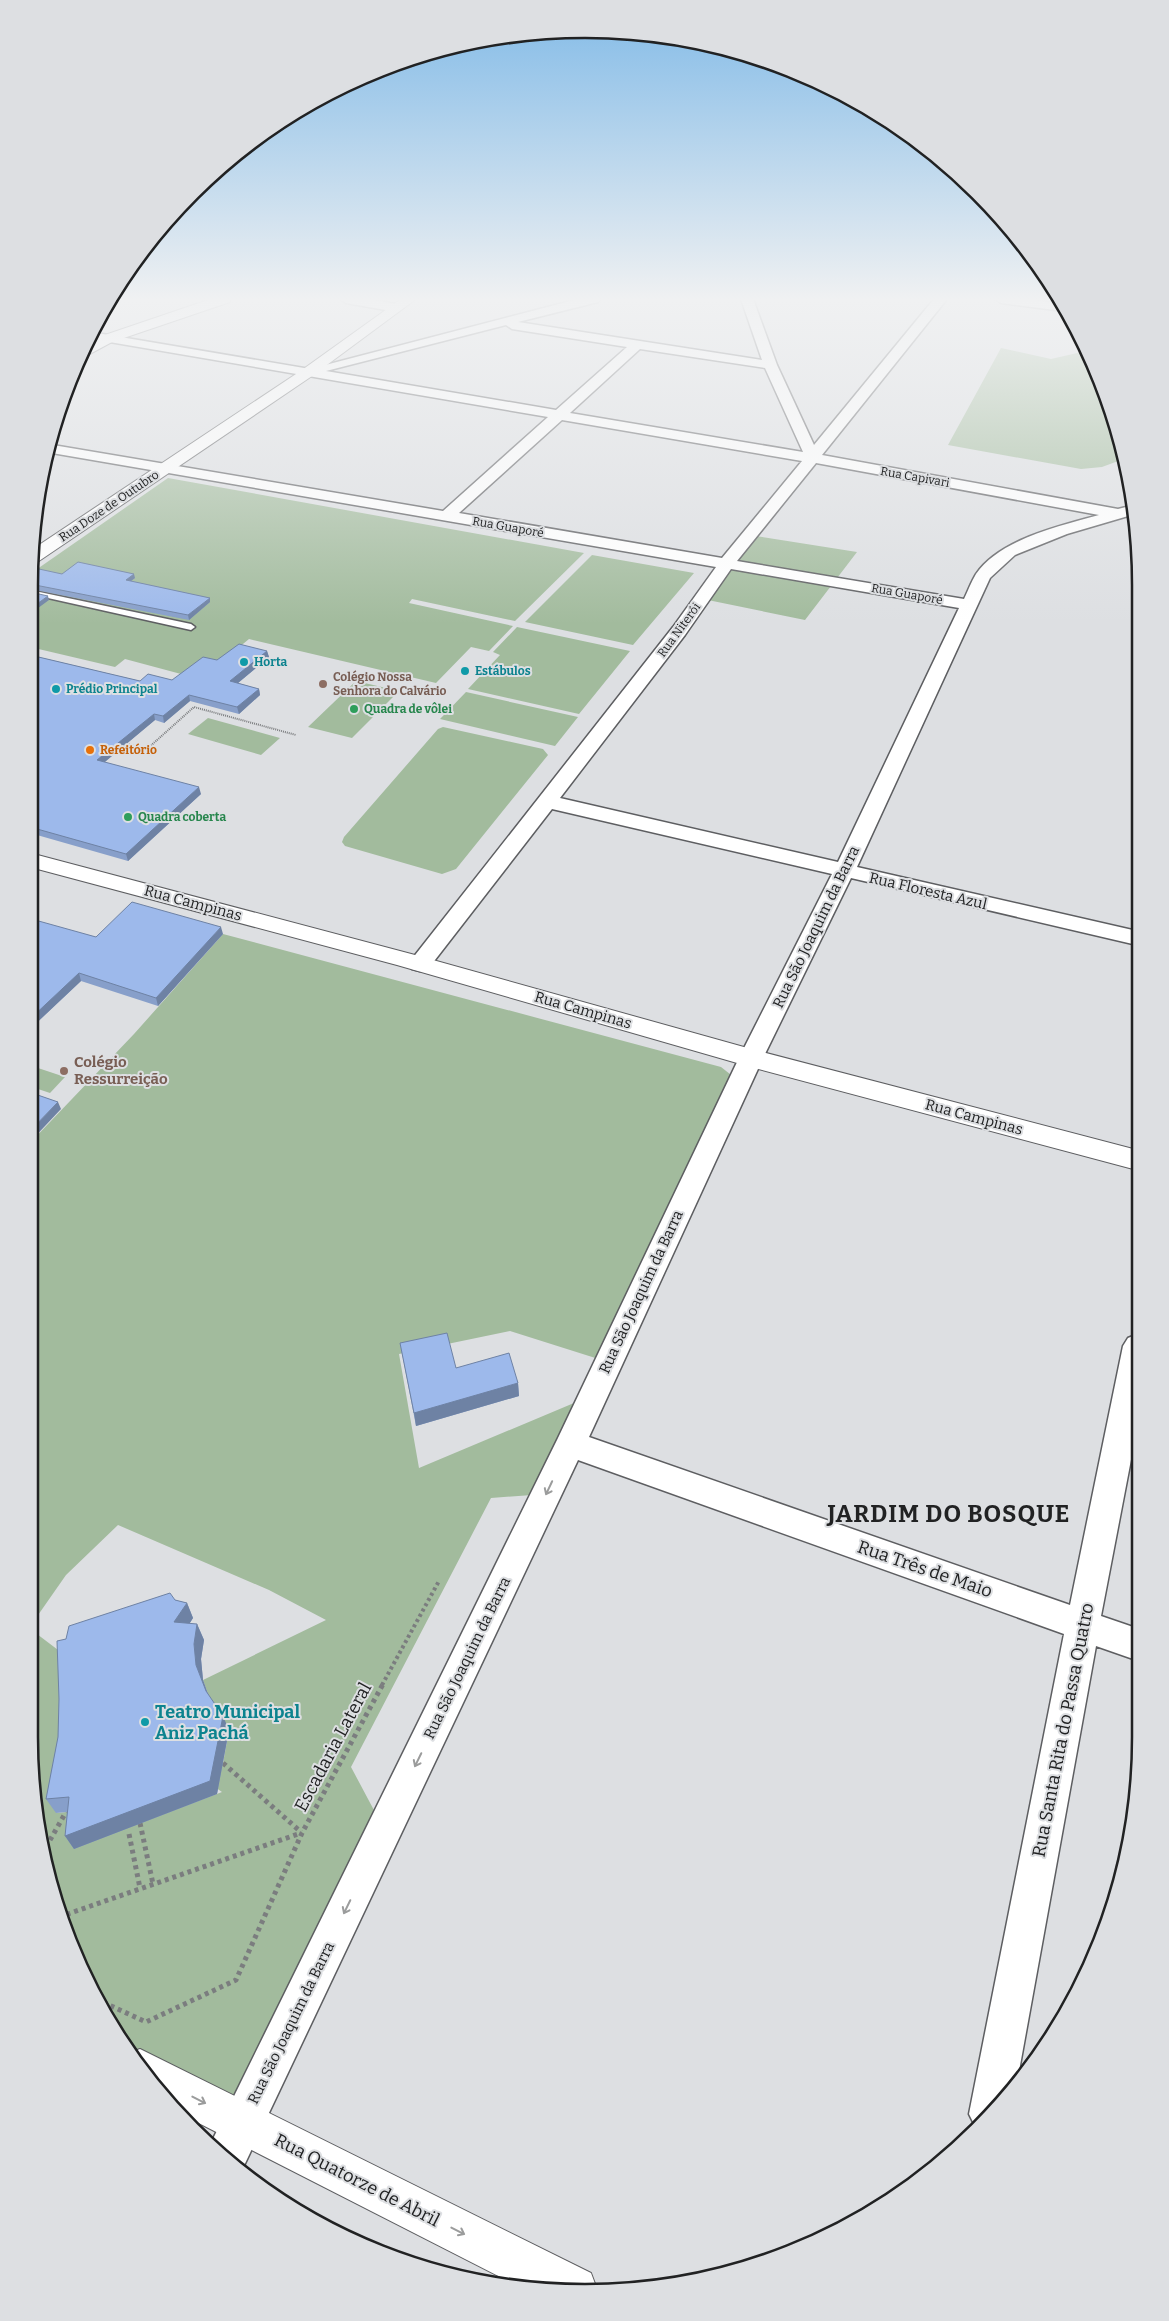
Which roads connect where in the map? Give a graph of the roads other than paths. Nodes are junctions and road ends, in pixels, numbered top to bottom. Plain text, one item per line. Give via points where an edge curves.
1 (256, 407) edge
2 (507, 407) edge
3 (568, 407) edge
4 (790, 407) edge
5 (854, 407) edge
6 (558, 416) junction
7 (55, 449) edge
8 (813, 458) junction
9 (165, 468) junction
10 (1127, 511) edge
11 (1127, 511) edge
12 (447, 516) junction
13 (39, 553) edge
14 (726, 564) junction
15 (38, 594) edge
16 (970, 605) junction
17 (191, 627) dead end
18 (545, 802) junction
19 (38, 862) edge
20 (844, 871) junction
21 (1132, 937) edge
22 (420, 964) junction
23 (751, 1058) junction
24 (1132, 1159) edge
25 (1132, 1376) edge
26 (570, 1444) junction
27 (1082, 1624) junction
28 (1132, 1642) edge
29 (169, 2092) edge
30 (993, 2101) edge
31 (234, 2141) edge
32 (556, 2282) edge

1 - 9 main road, Rua Doze de Outubro
2 - 6 street, Rua Capivari
3 - 6 street
4 - 8 street
5 - 8 street, Rua Niterói
6 - 8 street, Rua Capivari
6 - 12 street
7 - 9 street, Rua Guaporé
8 - 10 street, Rua Capivari
8 - 14 street, Rua Niterói
9 - 12 street, Rua Guaporé
9 - 13 main road, Rua Doze de Outubro
11 - 16 street, Rua São Joaquim da Barra via 1061,531 1009,552 983,576
12 - 14 street, Rua Guaporé
14 - 16 street, Rua Guaporé
14 - 18 street, Rua Niterói via 679,631
15 - 17 lane
16 - 20 street, Rua São Joaquim da Barra
18 - 20 street, Rua Floresta Azul
18 - 22 street, Rua Niterói
19 - 22 main road, Rua Campinas
20 - 21 street, Rua Floresta Azul
20 - 23 street, Rua São Joaquim da Barra
22 - 23 main road, Rua Campinas
23 - 24 main road, Rua Campinas
23 - 26 street, Rua São Joaquim da Barra
25 - 27 street, Rua Santa Rita do Passa Quatro
26 - 27 street, Rua Três de Maio
26 -> 31 street, Rua São Joaquim da Barra
27 - 28 street, Rua Três de Maio
27 - 30 street, Rua Santa Rita do Passa Quatro
29 -> 31 main road, Rua Quatorze de Abril
31 -> 32 main road, Rua Quatorze de Abril

